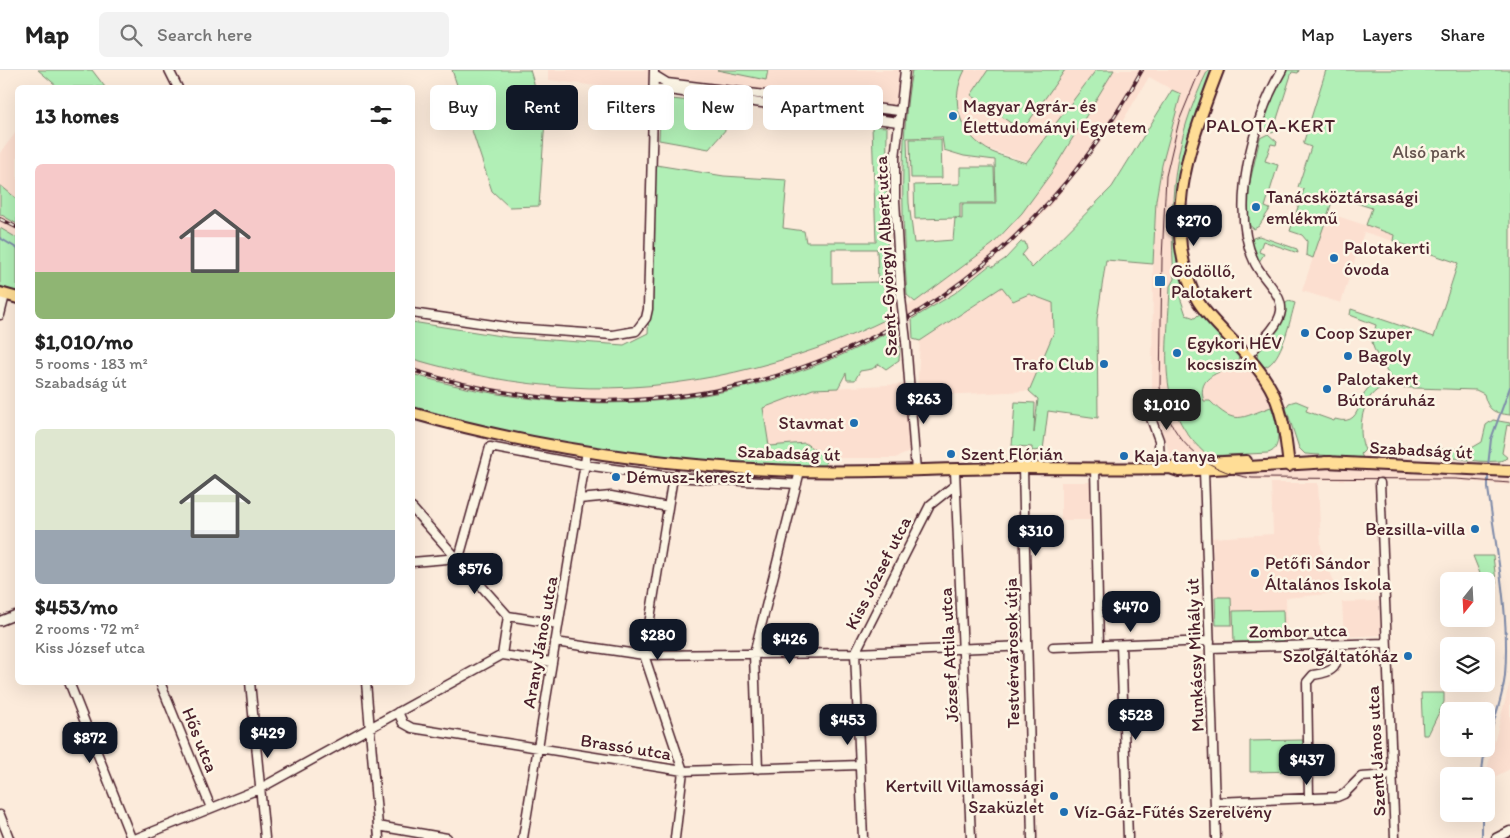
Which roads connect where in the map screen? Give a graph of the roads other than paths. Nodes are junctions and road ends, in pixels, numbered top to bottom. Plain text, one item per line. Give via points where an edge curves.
1 (169, 70) edge
2 (905, 70) edge
3 (1218, 70) edge
4 (1282, 70) edge
5 (654, 72) edge
6 (176, 85) edge
7 (654, 85) edge
8 (684, 87) edge
9 (883, 110) edge
10 (899, 111) junction
11 (883, 120) edge
12 (898, 122) junction
13 (653, 130) edge
14 (2, 294) edge
15 (15, 297) edge
16 (415, 313) edge
17 (0, 315) edge
18 (1247, 356) junction
19 (1143, 397) dead end
20 (415, 414) edge
21 (587, 451) junction
22 (1288, 463) junction
23 (584, 465) junction
24 (1023, 468) junction
25 (1165, 468) junction
26 (1095, 469) junction
27 (1204, 470) junction
28 (800, 471) junction
29 (916, 471) junction
30 (955, 471) junction
31 (1510, 471) edge
32 (673, 478) junction
33 (1380, 483) dead end
34 (797, 484) junction
35 (955, 485) junction
36 (579, 499) junction
37 (668, 507) junction
38 (415, 511) edge
39 (458, 558) junction
40 (415, 562) edge
41 (15, 615) edge
42 (508, 616) junction
43 (0, 621) edge
44 (558, 624) junction
45 (555, 642) junction
46 (1386, 643) junction
47 (1210, 644) junction
48 (1099, 645) junction
49 (1121, 645) junction
50 (1337, 645) junction
51 (1027, 646) junction
52 (1053, 647) dead end
53 (964, 648) junction
54 (855, 653) junction
55 (754, 654) junction
56 (502, 655) junction
57 (644, 655) junction
58 (552, 662) junction
59 (70, 685) edge
60 (161, 685) edge
61 (250, 685) edge
62 (366, 685) edge
63 (398, 712) junction
64 (370, 727) junction
65 (537, 749) junction
66 (860, 766) junction
67 (758, 769) junction
68 (683, 771) junction
69 (1391, 775) junction
70 (259, 789) junction
71 (1309, 798) junction
72 (1215, 802) junction
73 (211, 808) junction
74 (0, 815) edge
75 (378, 826) junction
76 (1510, 831) edge
77 (9, 838) edge
78 (131, 838) edge
79 (137, 838) edge
80 (265, 838) edge
81 (379, 838) edge
82 (447, 838) edge
83 (523, 838) edge
84 (674, 838) edge
85 (863, 838) edge
86 (971, 838) edge
87 (1032, 838) edge
88 (1128, 838) edge
89 (1216, 838) edge
90 (1395, 838) edge
91 (1496, 838) edge

1 - 6 street
2 - 10 street, Szent-Györgyi Albert utca
3 - 18 main road via 1183,176 1181,241 1186,274 1197,299
4 - 18 street via 1257,130 1243,212 1253,260 1277,296 1281,311 1276,323
5 - 7 street
5 - 8 street via 667,84
9 - 10 street
10 - 12 street, Szent-Györgyi Albert utca
11 - 12 street
12 - 29 street, Szent-Györgyi Albert utca, bridge via 895,200
13 - 16 street via 648,309 646,318 636,331 613,335 514,328
14 - 15 main road
14 - 17 street
18 - 22 main road via 1263,375 1276,400
19 - 25 street via 1159,440
20 - 21 main road, Szabadság út via 496,434
21 - 23 street, Arany János utca
21 - 28 main road, Szabadság út via 699,465
22 - 25 main road, Szabadság út via 1187,463
22 - 27 main road, Szabadság út
22 - 31 main road, Szabadság út via 1331,462
23 - 32 street, Szabadság út
23 - 36 street, Arany János utca
23 - 39 street, Szabadság út via 490,447
24 - 26 main road, Szabadság út
24 - 30 main road, Szabadság út
24 - 51 street, Testvérvárosok útja
25 - 26 main road, Szabadság út
25 - 27 main road, Szabadság út
26 - 48 street
27 - 47 street, Munkácsy Mihály út
28 - 29 main road, Szabadság út
28 - 34 street
29 - 30 main road, Szabadság út
30 - 35 street, József Attila utca
32 - 34 street, Szabadság út
32 - 37 street
33 - 46 street, Szent János utca
34 - 55 street
35 - 53 street, József Attila utca
35 - 54 street, Kiss József utca via 930,505
36 - 37 street via 611,496
36 - 44 street, Arany János utca
37 - 57 street
38 - 39 street
39 - 40 street
39 - 42 street
41 - 43 street
42 - 44 street
42 - 56 street
44 - 45 street, Arany János utca
45 - 57 street
45 - 58 street, Arany János utca
46 - 50 street, Zombor utca
46 - 69 street, Szent János utca
47 - 49 street, Zombor utca
47 - 50 street, Zombor utca
47 - 72 street, Munkácsy Mihály út
48 - 49 street, Zombor utca
48 - 52 street, Zombor utca
49 - 88 street
50 - 71 street via 1334,669 1313,675 1307,682
51 - 53 street
51 - 87 street, Testvérvárosok útja
53 - 54 street
53 - 86 street, József Attila utca
54 - 55 street
54 - 66 street, Kiss József utca
55 - 57 street
55 - 67 street
56 - 58 street
56 - 63 street
57 - 68 street
58 - 65 street, Arany János utca
59 - 78 street
60 - 73 street, Hős utca
61 - 70 street
62 - 64 street
63 - 64 street
63 - 65 street, Brassó utca via 404,723 412,728
64 - 70 street
64 - 75 street
65 - 68 street, Brassó utca
65 - 83 street, Arany János utca
66 - 67 street, Brassó utca
66 - 85 street, Kiss József utca
67 - 68 street, Brassó utca
68 - 84 street
69 - 71 street via 1361,778 1340,797
69 - 90 street, Szent János utca
70 - 73 street
70 - 80 street
71 - 72 street
72 - 89 street, Munkácsy Mihály út
73 - 79 street
74 - 77 street
75 - 81 street
75 - 82 street
76 - 91 street

